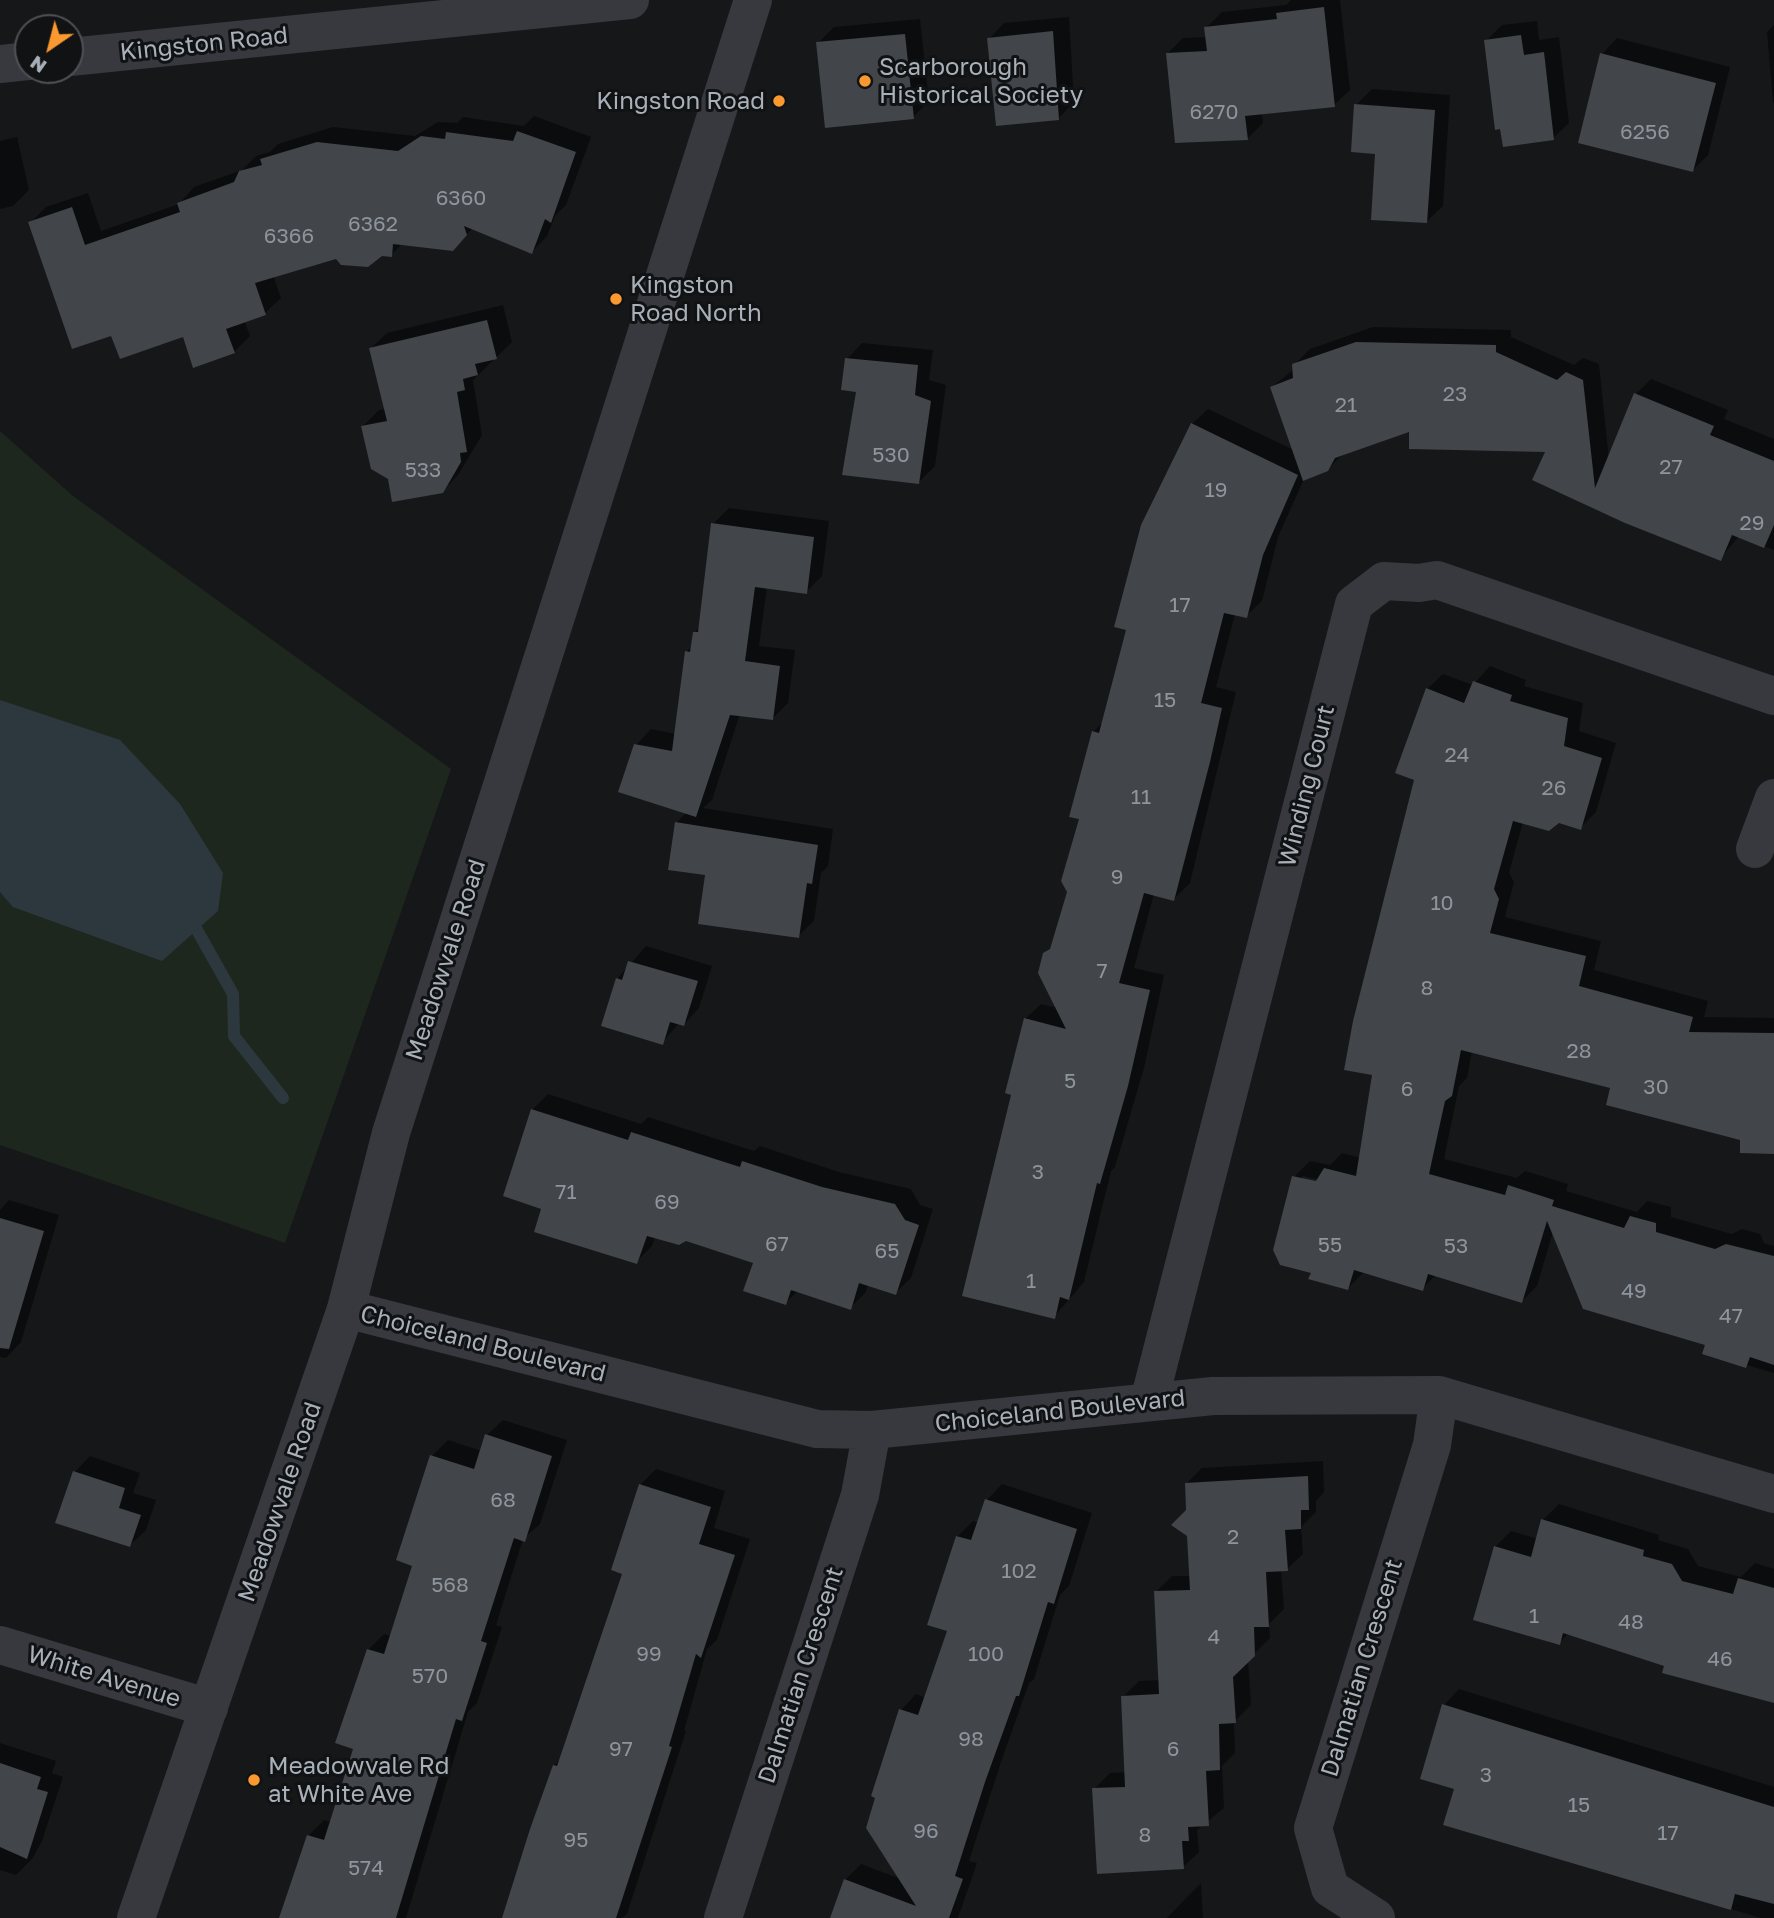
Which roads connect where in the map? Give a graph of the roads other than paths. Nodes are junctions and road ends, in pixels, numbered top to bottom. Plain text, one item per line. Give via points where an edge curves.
1 (630, 0) edge
2 (753, 0) edge
3 (84, 56) edge
4 (1774, 696) edge
5 (1774, 798) edge
6 (1755, 849) dead end
7 (346, 1309) junction
8 (1439, 1395) junction
9 (1149, 1401) junction
10 (872, 1430) junction
11 (1774, 1494) edge
12 (0, 1645) edge
13 (209, 1708) junction
14 (136, 1918) edge
15 (723, 1918) edge
16 (1376, 1918) edge

1 - 3 street, Kingston Road
2 - 7 street, Meadowvale Road via 391,1133
4 - 9 street, Winding Court via 1437,580 1384,581 1354,604
5 - 6 street
7 - 10 street, Choiceland Boulevard via 817,1429
7 - 13 street, Meadowvale Road
8 - 9 street, Choiceland Boulevard via 1213,1396
8 - 11 street, Choiceland Boulevard
8 - 16 street, Dalmatian Crescent via 1432,1445 1313,1828 1330,1888
9 - 10 street, Choiceland Boulevard
10 - 15 street, Dalmatian Crescent via 860,1495
12 - 13 street, White Avenue
13 - 14 street, Meadowvale Road

